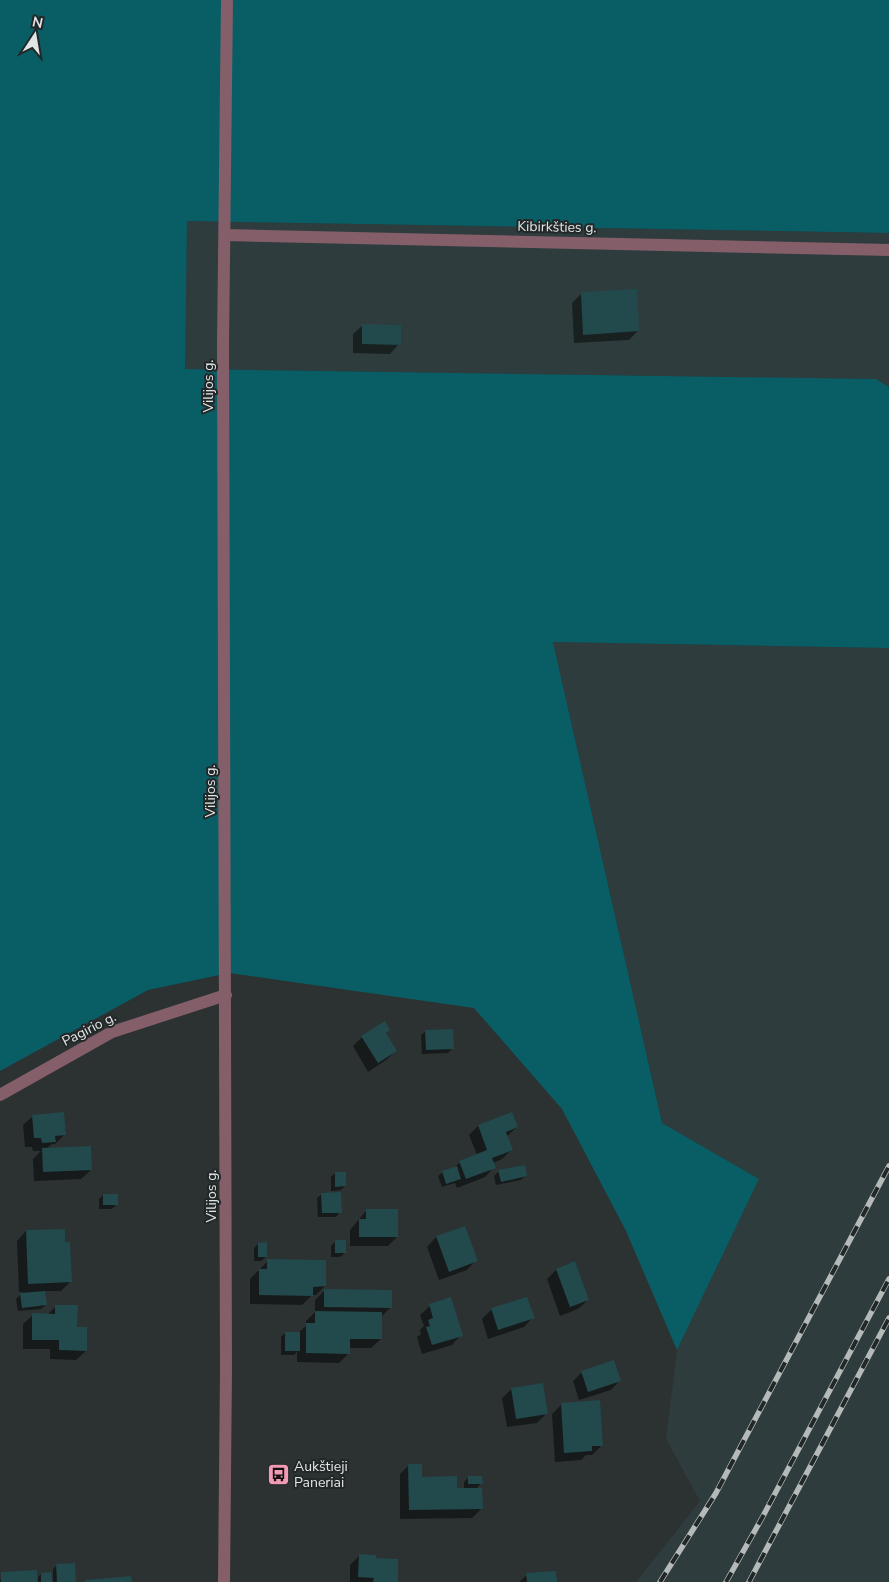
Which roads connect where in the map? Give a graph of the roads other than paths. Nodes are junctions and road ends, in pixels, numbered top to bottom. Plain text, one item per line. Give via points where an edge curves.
1 (226, 0) edge
2 (225, 235) junction
3 (889, 250) edge
4 (226, 995) junction
5 (0, 1095) edge
6 (224, 1582) edge

1 - 2 street, Vilijos g.
2 - 3 street, Kibirkšties g.
2 - 4 street, Vilijos g.
4 - 5 street, Pagirio g. via 112,1032
4 - 6 street, Vilijos g.

